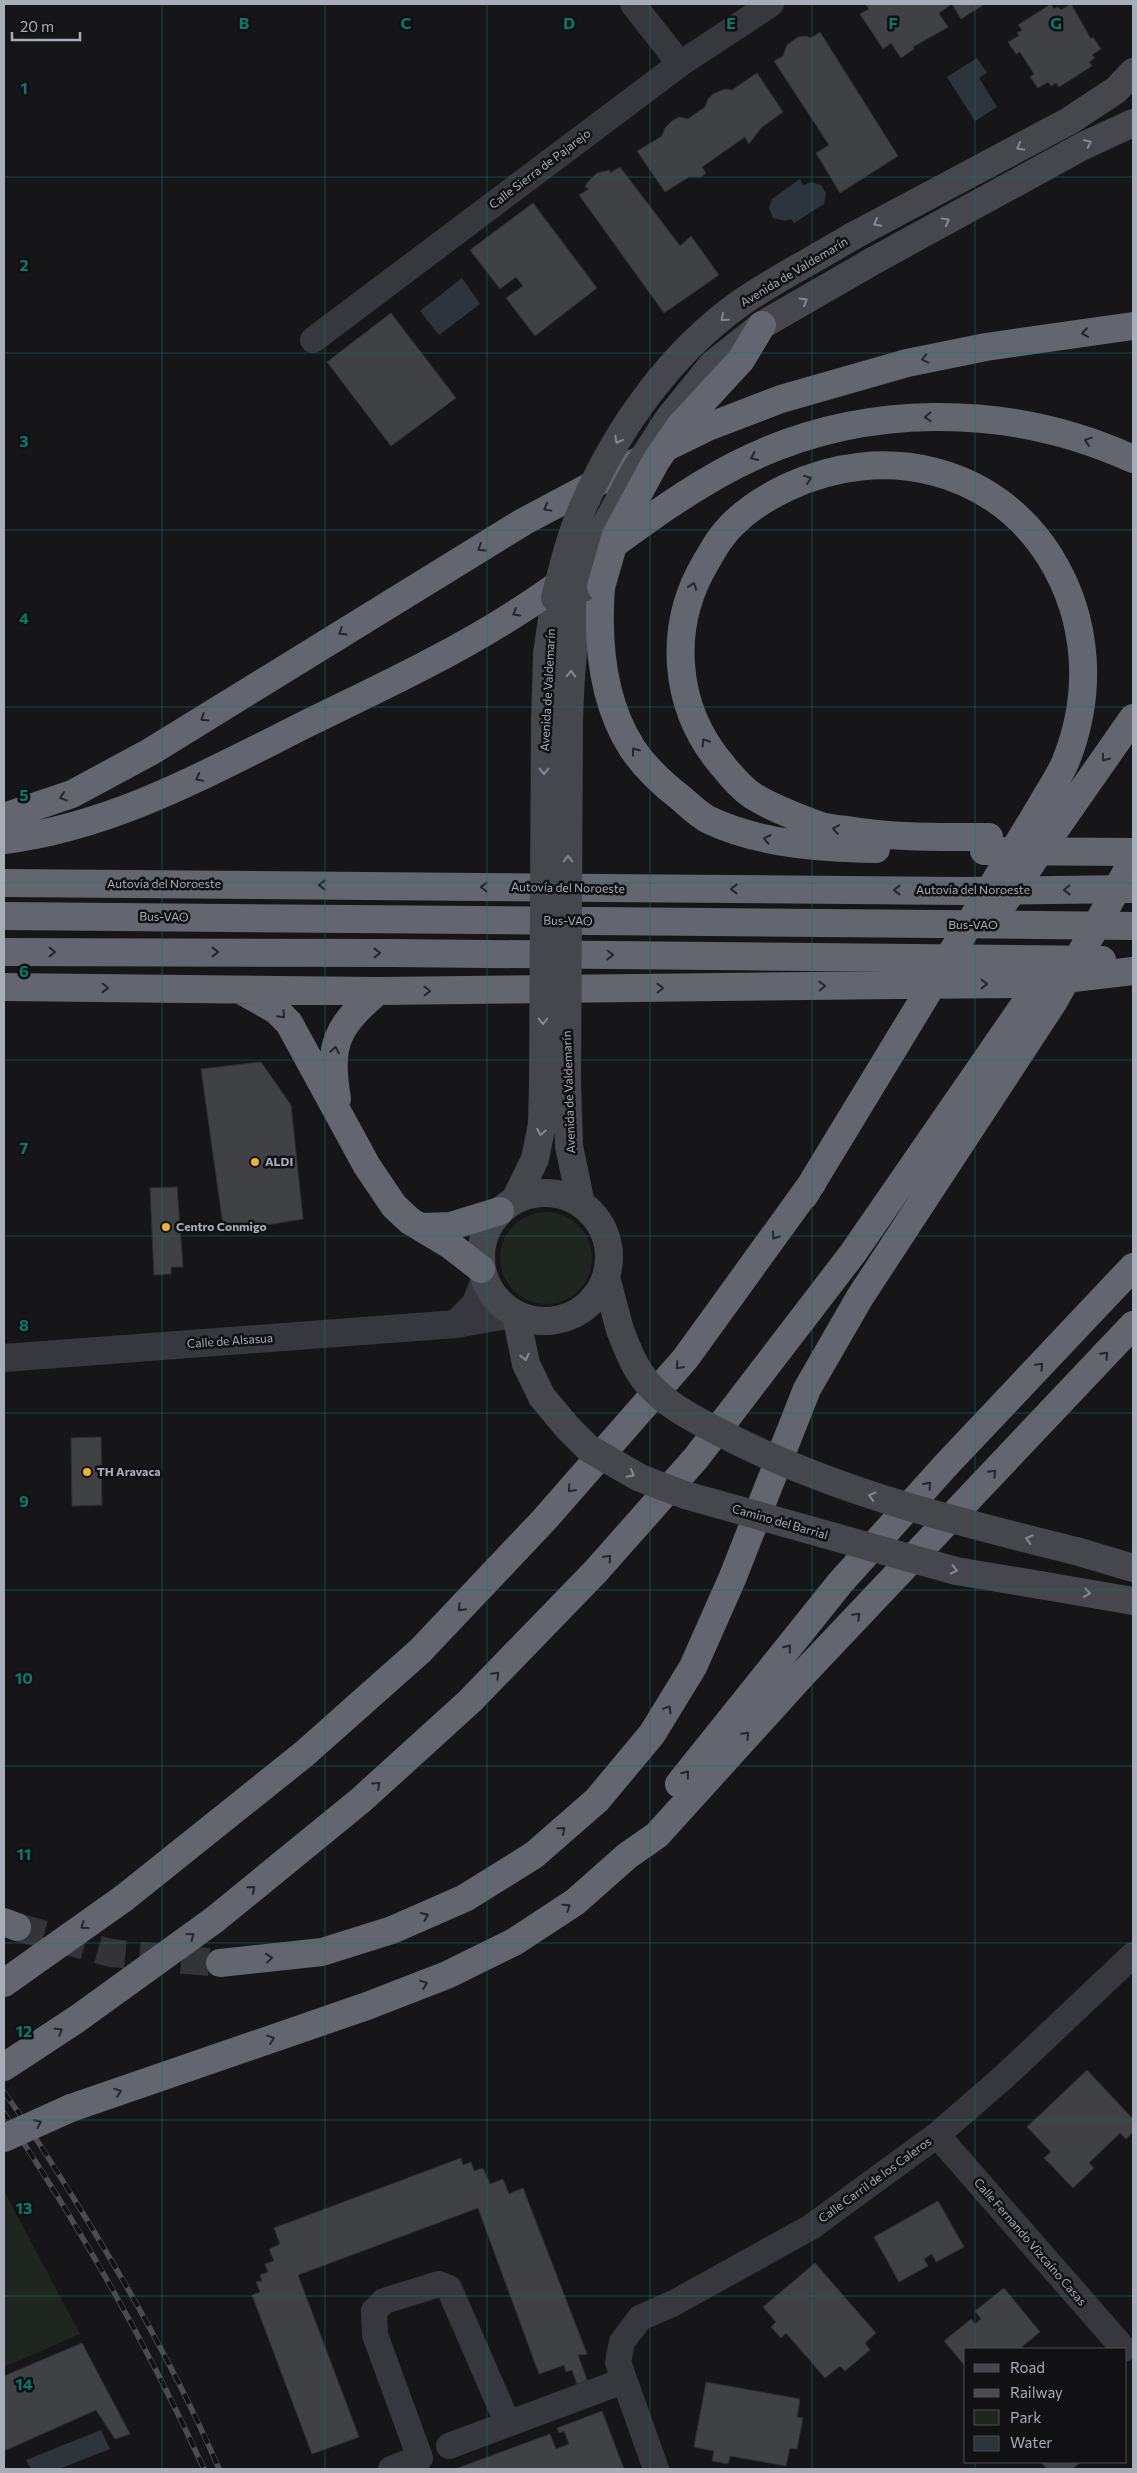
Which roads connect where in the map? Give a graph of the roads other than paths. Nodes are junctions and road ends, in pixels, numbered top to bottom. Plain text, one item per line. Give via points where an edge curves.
1 (634, 4) edge
2 (771, 4) edge
3 (680, 64) junction
4 (1133, 72) edge
5 (1133, 122) edge
6 (762, 325) joint
7 (1133, 326) edge
8 (313, 340) dead end
9 (1133, 459) edge
10 (592, 588) junction
11 (1133, 718) edge
12 (557, 722) junction
13 (4, 817) edge
14 (4, 840) edge
15 (1133, 840) edge
16 (987, 844) junction
17 (1133, 846) edge
18 (1133, 852) edge
19 (1133, 860) edge
20 (4, 883) edge
21 (1133, 889) edge
22 (4, 916) edge
23 (1133, 926) edge
24 (4, 952) edge
25 (1133, 960) edge
26 (1133, 971) edge
27 (4, 987) edge
28 (241, 990) junction
29 (378, 991) junction
30 (555, 1083) junction
31 (340, 1115) junction
32 (804, 1196) junction
33 (581, 1204) junction
34 (508, 1205) junction
35 (420, 1227) junction
36 (1133, 1267) edge
37 (483, 1275) junction
38 (606, 1277) junction
39 (515, 1314) junction
40 (456, 1324) junction
41 (1133, 1325) edge
42 (4, 1358) edge
43 (1133, 1568) edge
44 (1133, 1600) edge
45 (627, 1856) junction
46 (1133, 1955) edge
47 (220, 1963) tunnel mouth
48 (4, 1983) edge
49 (4, 2067) edge
50 (936, 2135) junction
51 (4, 2138) edge
52 (1123, 2348) edge
53 (623, 2381) junction
54 (508, 2424) junction
55 (449, 2446) dead end
56 (391, 2469) edge
57 (656, 2469) edge

1 - 3 street
2 - 3 street, Calle Sierra de Pajarejo
3 - 8 street, Calle Sierra de Pajarejo
4 -> 12 main road, Avenida de Valdemarín, bridge via 1116,90 1069,120 854,236 742,302 691,346 649,392 624,428 583,506 569,544 555,598 547,654
6 -> 5 main road via 1083,146
6 - 10 highway, bridge via 741,360 680,426 656,461
7 -> 13 highway via 986,347 907,363 790,396 708,427 522,522 150,752 72,794
9 -> 14 highway via 1071,435 1030,425 942,416 862,424 803,438 736,465 706,482 522,610 344,706 148,801 56,830
12 -> 10 main road, Avenida de Valdemarín via 571,668 576,619
16 -> 10 highway via 832,849 764,839 708,820 662,784 632,748 618,717 601,660
11 -> 32 highway
12 - 30 main road, Avenida de Valdemarín, bridge
15 - 16 highway
16 - 18 highway, bridge
16 -> 32 highway via 867,834 821,826 751,795 716,758 690,712 684,693 681,630 701,569 733,524 754,507 800,481 831,472 885,464 940,473 985,493 1019,520 1044,548 1065,584 1083,644 1084,682 1080,708 1064,764
49 -> 17 highway, bridge via 77,2019 214,1920 361,1800 470,1701 596,1571 696,1458 853,1253
47 -> 19 highway via 322,1952 392,1930 465,1898 534,1855 597,1800 652,1734 693,1667 808,1389 865,1289 1054,1001
21 -> 20 highway, Autovía del Noroeste, bridge via 963,891
22 - 23 highway, Bus-VAO, bridge
24 -> 25 highway, bridge
29 -> 26 highway, bridge via 1022,984
27 -> 28 highway
28 - 29 highway
28 -> 31 highway via 276,1010 289,1023
31 -> 29 highway via 334,1080 334,1048 345,1022
30 - 33 main road, Avenida de Valdemarín
30 -> 34 main road, Avenida de Valdemarín via 542,1124 536,1159
31 - 35 highway via 380,1187 401,1214
32 -> 48 highway, bridge via 685,1359 544,1520 420,1651 304,1754 124,1898
33 - 34 main road via 566,1196 549,1193 532,1194
33 - 38 main road via 600,1224 606,1236 609,1250
34 - 35 highway via 451,1226
34 - 37 main road via 485,1232 480,1256
35 - 37 highway via 450,1245
45 -> 36 highway via 647,1823 840,1583 946,1465
37 - 39 main road via 491,1294
37 - 40 street via 475,1306
38 - 39 main road via 596,1297 568,1317 546,1322
43 -> 38 main road, bridge via 958,1522 841,1486 739,1443 682,1413 645,1381 633,1361 620,1330
39 - 40 street, Calle de Alsasua
39 -> 44 main road, Camino del Barrial, bridge via 526,1364 542,1397 588,1448 640,1478 685,1495 956,1570
40 - 42 street, Calle de Alsasua
45 -> 41 highway via 657,1835 802,1675
51 -> 45 highway, bridge via 72,2108 367,2006 446,1975 514,1942 575,1902
46 - 50 street, Calle Carril de los Caleros via 1006,2075
50 - 52 street, Calle Fernando Vizcaíno Casas
50 - 53 street, Calle Carril de los Caleros via 811,2227 674,2303 640,2318 622,2342 618,2362
53 - 54 street
53 - 57 street, Calle Carril de los Caleros
54 - 55 street
54 - 56 street via 449,2288 439,2284 384,2301 374,2311 375,2335 420,2458

